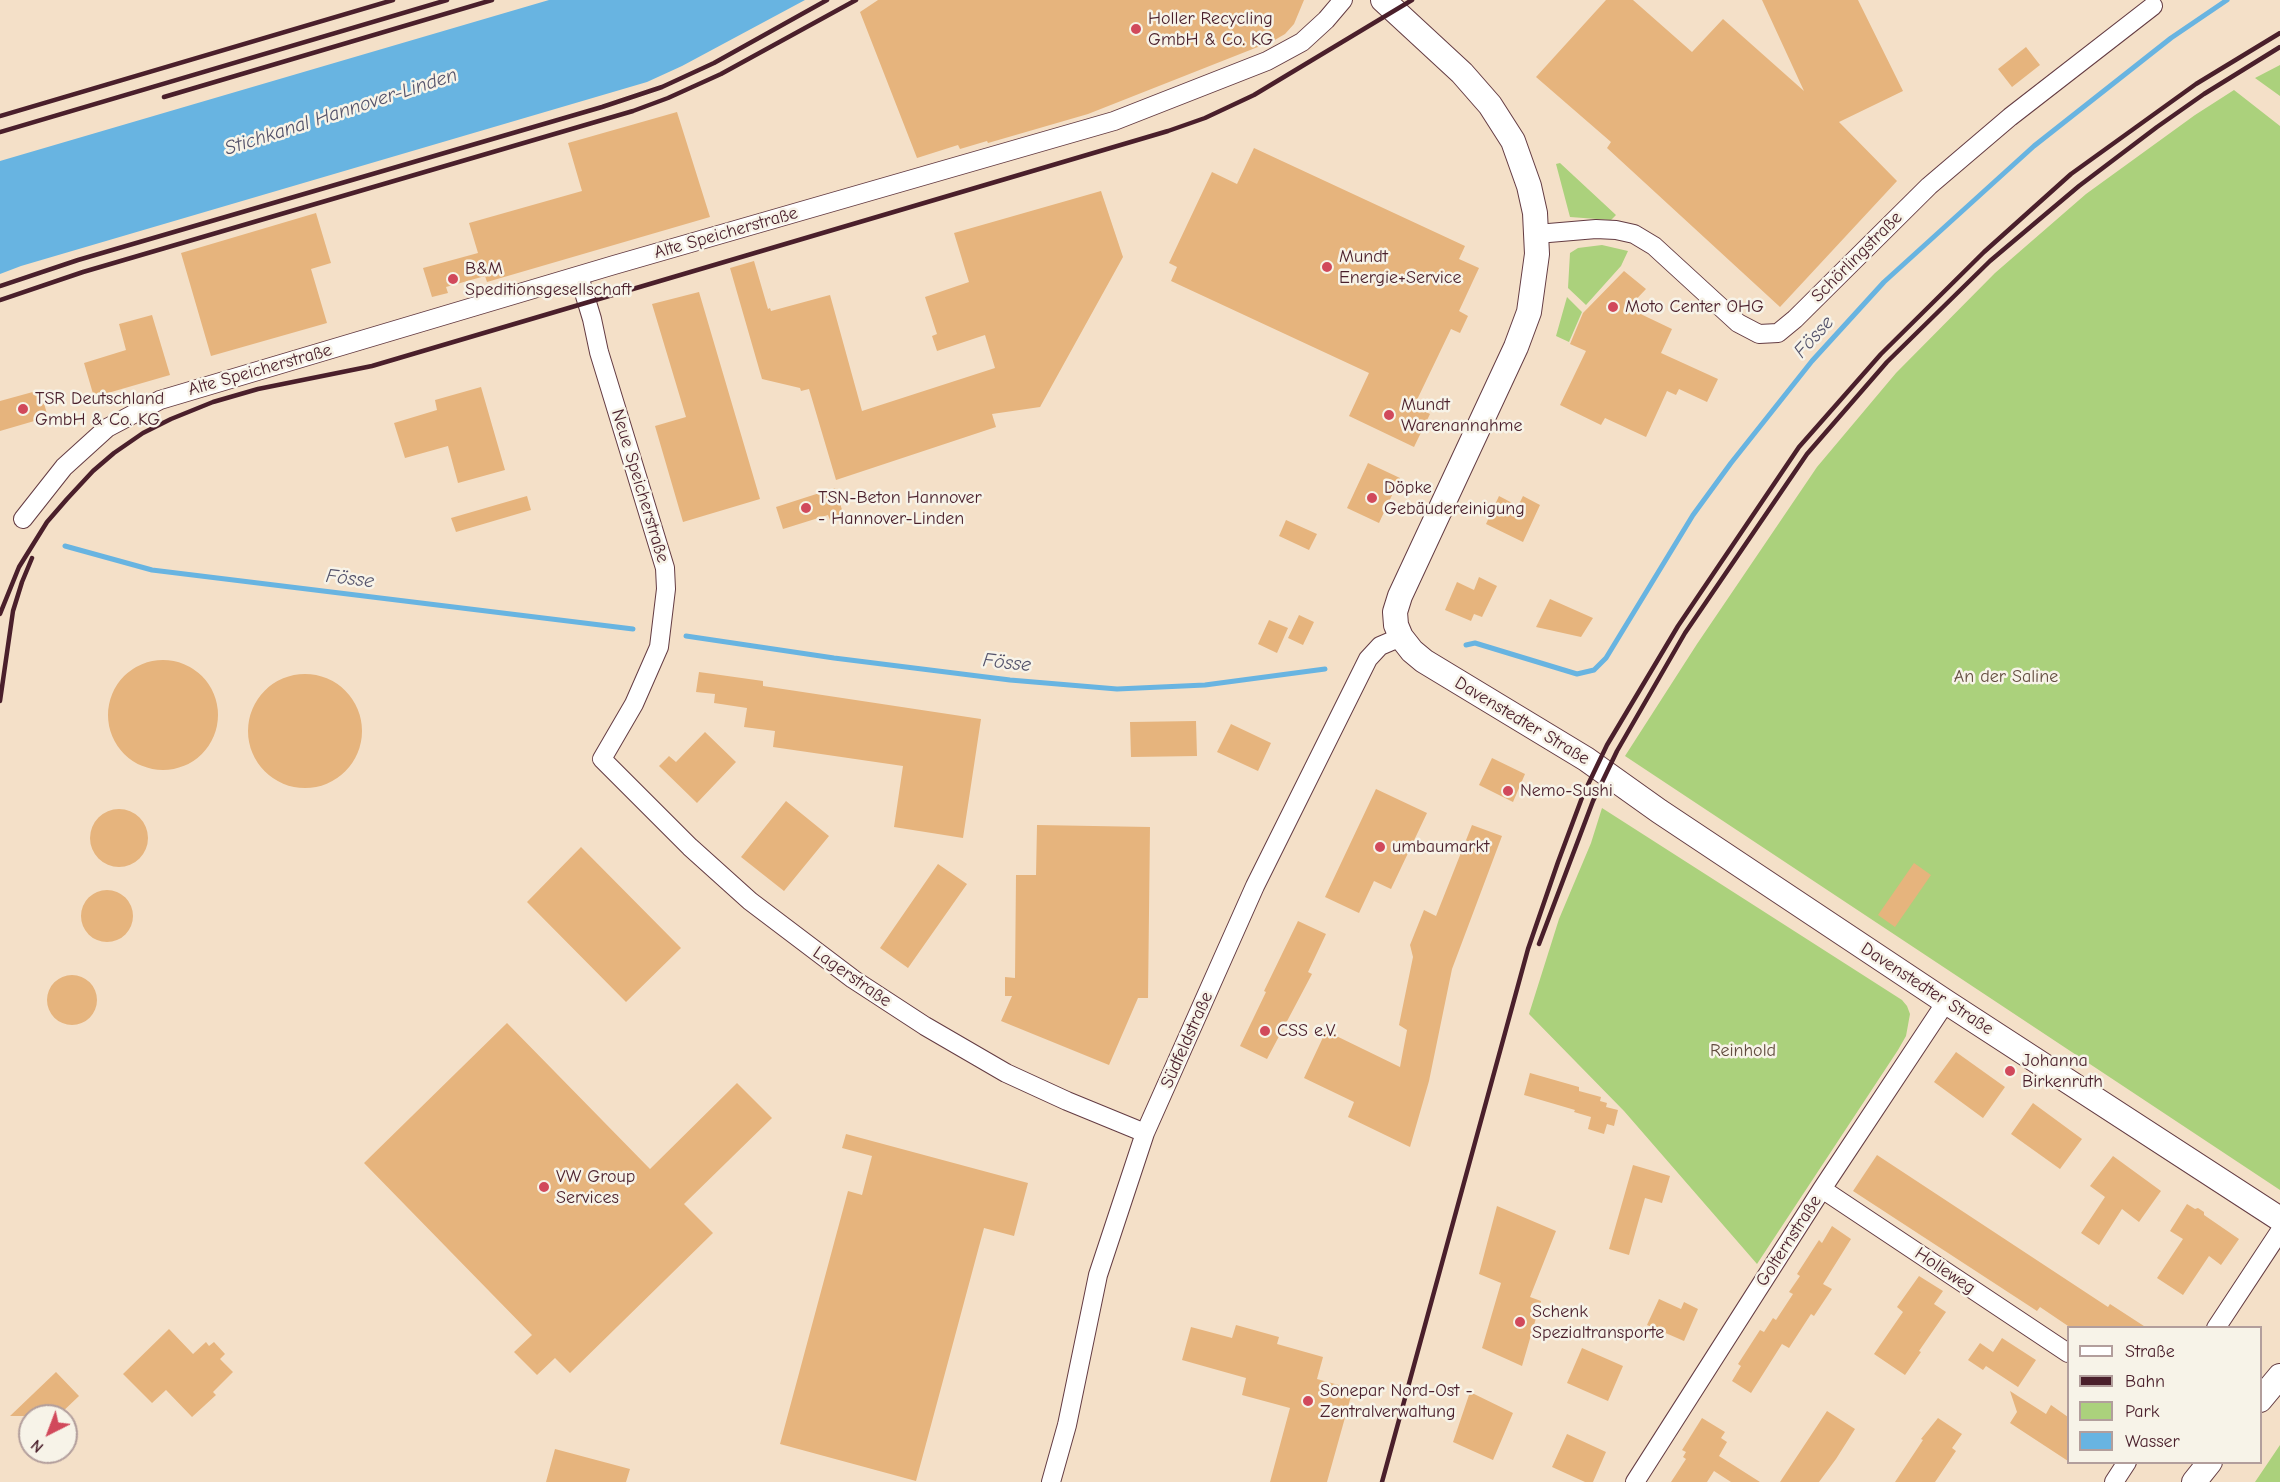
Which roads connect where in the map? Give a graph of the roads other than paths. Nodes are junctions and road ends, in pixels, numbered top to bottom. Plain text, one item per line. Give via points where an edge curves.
1 (1343, 0) edge
2 (1383, 0) edge
3 (2153, 6) dead end
4 (1537, 234) junction
5 (579, 276) junction
6 (23, 519) dead end
7 (1401, 637) junction
8 (602, 759) joint
9 (1946, 1002) junction
10 (1145, 1133) junction
11 (1822, 1189) junction
12 (2280, 1219) edge
13 (2280, 1232) edge
14 (2217, 1326) edge
15 (2067, 1352) edge
16 (2280, 1376) edge
17 (2262, 1398) edge
18 (2126, 1464) edge
19 (2208, 1464) edge
20 (1051, 1482) edge
21 (1635, 1482) edge
22 (2114, 1482) edge
23 (2194, 1482) edge

1 - 5 street, Alte Speicherstraße via 1302,42 1267,61 1143,110
2 - 4 street via 1462,73 1490,105 1513,141 1529,186
3 - 4 street, Schörlingstraße via 2010,117 1929,186 1778,333 1759,334 1738,323 1654,246 1634,234 1596,229
4 - 7 street via 1536,277 1529,312 1400,596 1395,612
5 - 6 street, Alte Speicherstraße via 160,400 107,429 64,467
5 - 8 street, Neue Speicherstraße via 665,568 659,647 634,704
7 - 9 street, Davenstedter Straße via 1424,661 1586,759
7 - 10 street, Südfeldstraße via 1380,646 1362,669 1260,876
8 - 10 street, Lagerstraße via 750,901 846,975 989,1064
9 - 11 street, Golternstraße
9 - 12 street, Davenstedter Straße
10 - 20 street, Südfeldstraße via 1098,1275
11 - 15 street, Holleweg
11 - 21 street, Golternstraße
13 - 14 street
16 - 17 street
18 - 22 street
19 - 23 street

